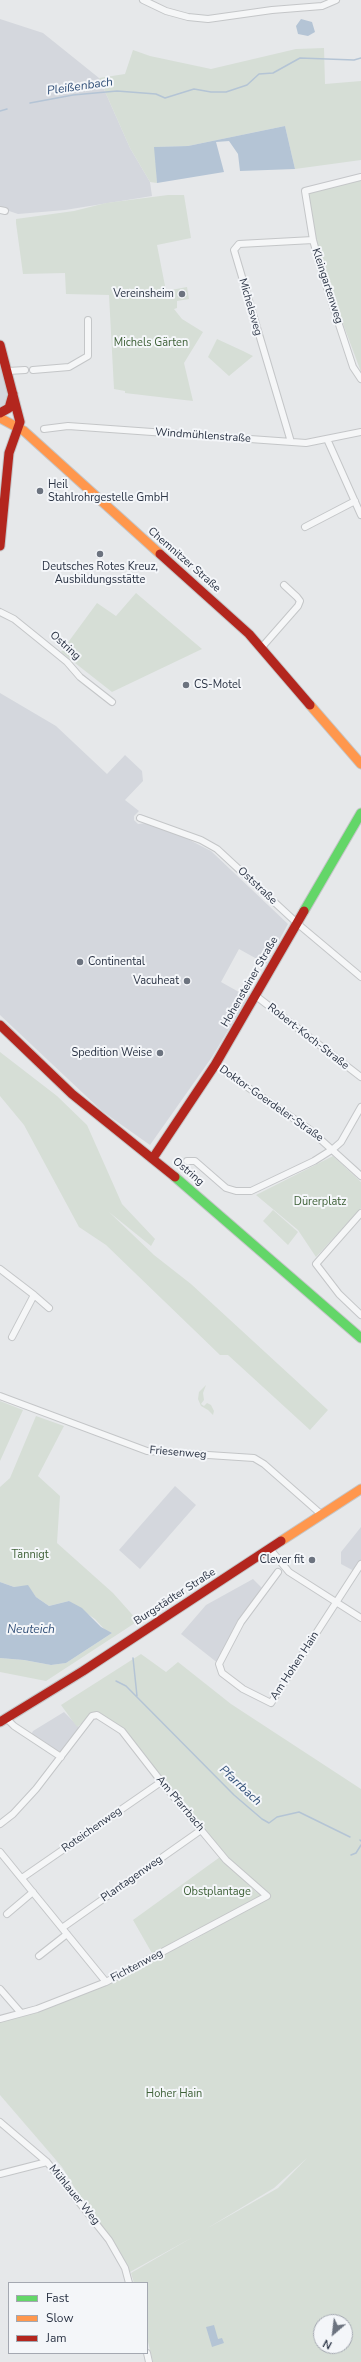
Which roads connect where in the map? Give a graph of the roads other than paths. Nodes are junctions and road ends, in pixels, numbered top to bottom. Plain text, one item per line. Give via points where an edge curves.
1 (142, 0) edge
2 (336, 0) edge
3 (361, 176) edge
4 (313, 240) junction
5 (88, 320) dead end
6 (0, 345) edge
7 (25, 370) dead end
8 (33, 370) dead end
9 (8, 371) junction
10 (361, 379) edge
11 (13, 393) junction
12 (0, 413) edge
13 (0, 418) edge
14 (19, 427) junction
15 (44, 430) dead end
16 (361, 432) edge
17 (327, 439) junction
18 (291, 442) junction
19 (355, 501) junction
20 (361, 515) edge
21 (304, 527) dead end
22 (0, 546) edge
23 (284, 585) dead end
24 (0, 612) edge
25 (262, 647) junction
26 (112, 702) dead end
27 (361, 764) edge
28 (361, 813) edge
29 (140, 818) dead end
30 (298, 924) junction
31 (361, 977) edge
32 (256, 996) junction
33 (0, 1025) edge
34 (215, 1065) junction
35 (361, 1077) edge
36 (361, 1107) edge
37 (333, 1149) junction
38 (153, 1158) junction
39 (186, 1161) dead end
40 (361, 1176) edge
41 (361, 1213) edge
42 (0, 1269) edge
43 (34, 1295) junction
44 (49, 1308) dead end
45 (361, 1315) edge
46 (12, 1337) dead end
47 (361, 1338) edge
48 (0, 1396) edge
49 (361, 1489) edge
50 (322, 1515) junction
51 (270, 1549) junction
52 (361, 1564) edge
53 (278, 1572) dead end
54 (337, 1601) junction
55 (361, 1618) edge
56 (3, 1720) edge
57 (61, 1758) junction
58 (161, 1782) junction
59 (0, 1824) edge
60 (201, 1830) junction
61 (0, 1852) edge
62 (22, 1878) junction
63 (33, 1892) junction
64 (267, 1896) joint
65 (6, 1914) dead end
66 (62, 1928) junction
67 (67, 1934) junction
68 (39, 1956) dead end
69 (106, 1982) junction
70 (0, 1989) edge
71 (21, 2013) junction
72 (0, 2019) edge
73 (0, 2122) edge
74 (47, 2162) junction
75 (0, 2174) edge
76 (129, 2282) edge

1 - 2 street via 166,11 208,19 322,6
3 - 4 street, Kleingartenweg via 305,191
4 - 10 street, Kleingartenweg via 353,366
4 - 18 street, Michelsweg via 239,244 234,250
5 - 8 street via 88,356 69,367
6 - 9 main road
7 - 9 street
9 - 11 main road
11 - 12 main road via 9,408
11 - 14 main road
13 - 14 main road, Chemnitzer Straße
14 - 22 main road via 9,453
14 - 25 main road, Chemnitzer Straße
15 - 18 street, Windmühlenstraße via 68,426
16 - 17 street, Windmühlenstraße
17 - 18 street, Windmühlenstraße via 306,443
17 - 19 street
19 - 20 street
19 - 21 street
23 - 25 street via 300,600 298,606
24 - 26 street, Ostring via 14,619
25 - 27 main road, Chemnitzer Straße
28 - 30 main road, Hohensteiner Straße
29 - 30 street, Oststraße via 201,840 217,849
30 - 31 street, Oststraße
30 - 32 main road, Hohensteiner Straße
32 - 34 main road, Hohensteiner Straße
32 - 35 street, Robert-Koch-Straße
33 - 38 main road, Ostring via 72,1094
34 - 37 street, Doktor-Goerdeler-Straße via 280,1108
34 - 38 main road, Hohensteiner Straße
36 - 37 street via 341,1142
37 - 39 street via 251,1192 226,1188 195,1160
37 - 40 street, Doktor-Goerdeler-Straße
38 - 47 main road, Ostring
41 - 45 street via 316,1264 339,1294
42 - 43 street
43 - 44 street
43 - 46 street
48 - 50 street, Friesenweg via 147,1451 254,1458
49 - 50 main road, Burgstädter Straße
50 - 51 main road, Burgstädter Straße
51 - 54 street via 289,1572
51 - 56 main road, Burgstädter Straße via 84,1671
52 - 54 street, Am Hohen Hain
53 - 54 street, Am Hohen Hain via 241,1622 219,1664 222,1673 258,1698 271,1703
54 - 55 street
56 - 57 street
57 - 58 street, Am Pfarrbach via 92,1716 97,1715 122,1731
57 - 59 street via 13,1814
58 - 60 street, Am Pfarrbach
58 - 62 street, Roteichenweg
60 - 64 street, Am Pfarrbach via 226,1860
60 - 66 street, Plantagenweg
61 - 62 street
62 - 63 street
63 - 65 street
63 - 66 street
64 - 69 street, Fichtenweg
66 - 67 street
67 - 68 street
67 - 69 street
69 - 71 street, Fichtenweg via 68,1998
70 - 71 street
71 - 72 street, Fichtenweg
73 - 74 street, Mühlauer Weg
74 - 75 street
74 - 76 street, Mühlauer Weg via 109,2240 125,2268

